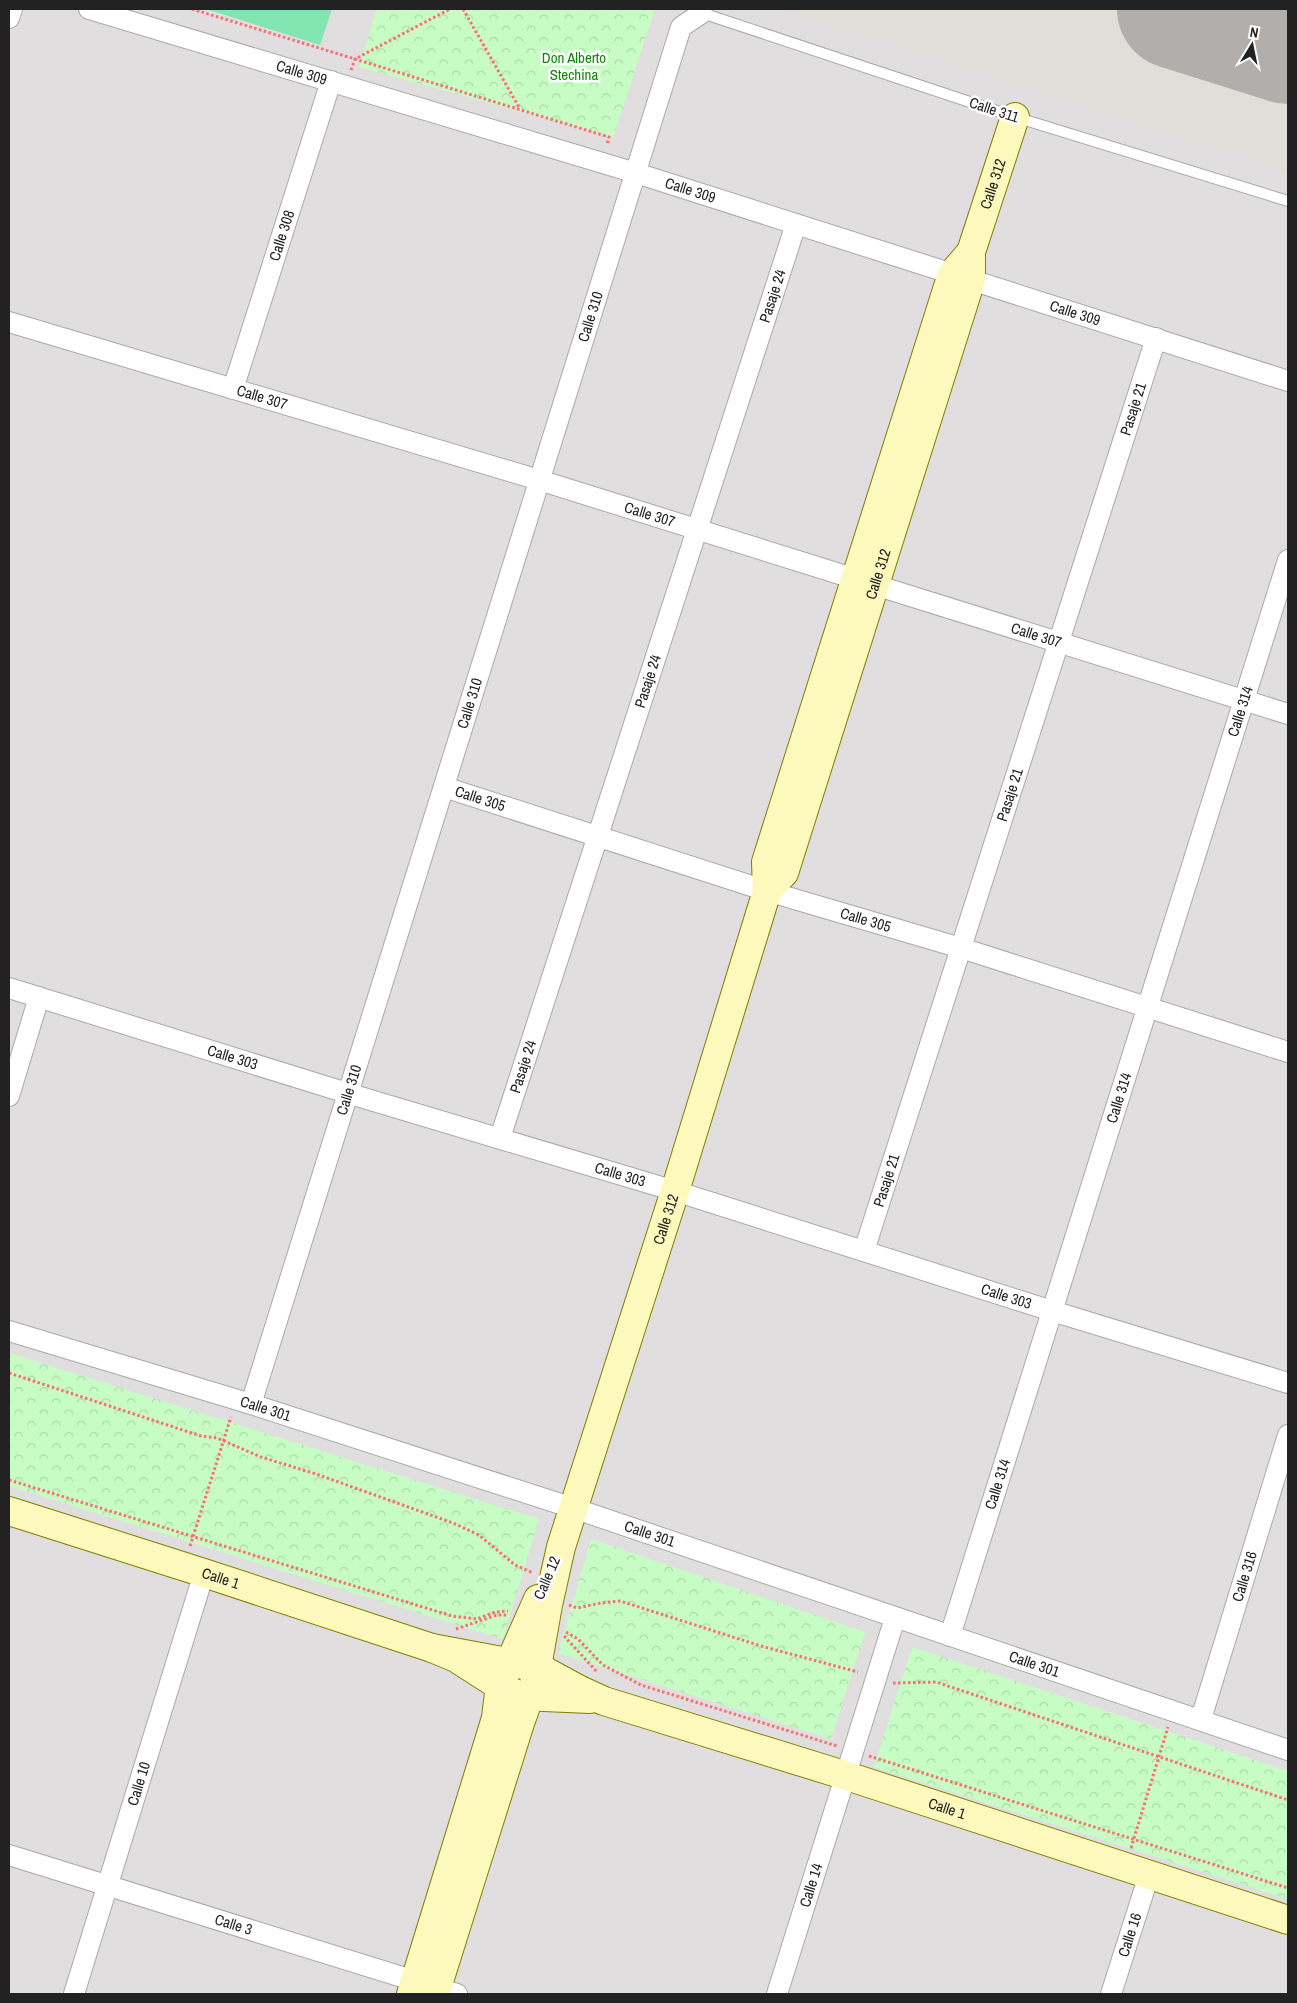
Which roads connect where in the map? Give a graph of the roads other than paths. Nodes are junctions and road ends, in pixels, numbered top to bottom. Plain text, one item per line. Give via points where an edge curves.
1 (12, 9) edge
2 (89, 9) edge
3 (702, 13) joint
4 (9, 18) edge
5 (338, 84) junction
6 (1015, 117) junction
7 (636, 173) junction
8 (1288, 201) edge
9 (796, 224) junction
10 (962, 277) junction
11 (9, 322) edge
12 (1156, 338) junction
13 (1288, 382) edge
14 (233, 388) junction
15 (539, 480) junction
16 (697, 529) junction
17 (1288, 560) edge
18 (866, 581) junction
19 (1058, 642) junction
20 (1244, 700) junction
21 (1288, 714) edge
22 (444, 787) junction
23 (599, 836) junction
24 (767, 891) junction
25 (961, 948) junction
26 (9, 988) edge
27 (39, 997) junction
28 (1148, 1008) junction
29 (1288, 1052) edge
30 (347, 1093) junction
31 (9, 1096) edge
32 (500, 1138) junction
33 (675, 1191) junction
34 (864, 1251) junction
35 (1052, 1312) junction
36 (9, 1331) edge
37 (1288, 1383) edge
38 (244, 1402) junction
39 (1288, 1435) edge
40 (573, 1508) junction
41 (9, 1511) edge
42 (561, 1548) joint
43 (194, 1569) junction
44 (895, 1618) junction
45 (537, 1620) junction
46 (950, 1636) junction
47 (537, 1669) junction
48 (505, 1675) junction
49 (530, 1697) junction
50 (604, 1701) junction
51 (1201, 1719) junction
52 (1288, 1750) edge
53 (850, 1763) junction
54 (9, 1855) edge
55 (1138, 1871) junction
56 (108, 1885) junction
57 (1288, 1920) edge
58 (431, 1990) edge
59 (74, 1994) edge
60 (777, 1994) edge
61 (1111, 1994) edge

1 - 4 street
2 - 5 street, Calle 309
3 - 6 lane, Calle 311
3 - 7 street, Calle 310 via 682,27
5 - 7 street, Calle 309
5 - 14 street, Calle 308
6 - 8 lane, Calle 311
6 - 10 street, Calle 312
7 - 9 street, Calle 309
7 - 15 street, Calle 310
9 - 10 street, Calle 309
9 - 16 street, Pasaje 24
10 - 12 street, Calle 309
10 - 18 street, Calle 312
11 - 14 street, Calle 307
12 - 13 street, Calle 309
12 - 19 street, Pasaje 21
14 - 15 street, Calle 307
15 - 16 street, Calle 307
15 - 22 street, Calle 310
16 - 18 street, Calle 307
16 - 23 street, Pasaje 24
17 - 20 street, Calle 314
18 - 19 street, Calle 307
18 - 24 street, Calle 312 via 766,862
19 - 20 street, Calle 307
19 - 25 street, Pasaje 21
20 - 21 street, Calle 307
20 - 28 street, Calle 314
22 - 23 street, Calle 305
22 - 30 street, Calle 310
23 - 24 street, Calle 305
23 - 32 street, Pasaje 24
24 - 25 street, Calle 305
24 - 33 street, Calle 312
25 - 28 street, Calle 305
25 - 34 street, Pasaje 21
26 - 27 street, Calle 303
27 - 30 street, Calle 303
27 - 31 street
28 - 29 street, Calle 305
28 - 35 street, Calle 314
30 - 32 street, Calle 303
30 - 38 street, Calle 310
32 - 33 street, Calle 303
33 - 34 street, Calle 303
33 - 40 street, Calle 312
34 - 35 street, Calle 303
35 - 37 street, Calle 303
35 - 46 street, Calle 314
36 - 38 street, Calle 301
38 - 40 street, Calle 301
39 - 51 street, Calle 316
40 - 42 street, Calle 312
40 - 44 street, Calle 301
41 - 43 street, Calle 1
42 - 45 street, Calle 12
43 - 48 street, Calle 1
43 - 56 street, Calle 10
44 - 46 street, Calle 301
44 - 53 street
45 - 47 street, Calle 12
45 - 48 street, Calle 12
46 - 51 street, Calle 301
47 - 48 street, Calle 1
47 - 49 street, Calle 12
47 - 50 street, Calle 1
48 - 49 street, Calle 1 via 521,1696
48 - 58 street, Calle 12
49 - 50 street, Calle 1
49 - 58 street, Calle 12
50 - 53 street, Calle 1
51 - 52 street, Calle 301
53 - 55 street, Calle 1
53 - 60 street, Calle 14
54 - 56 street, Calle 3
55 - 57 street, Calle 1
55 - 61 street, Calle 16
56 - 58 street, Calle 3
56 - 59 street, Calle 10

